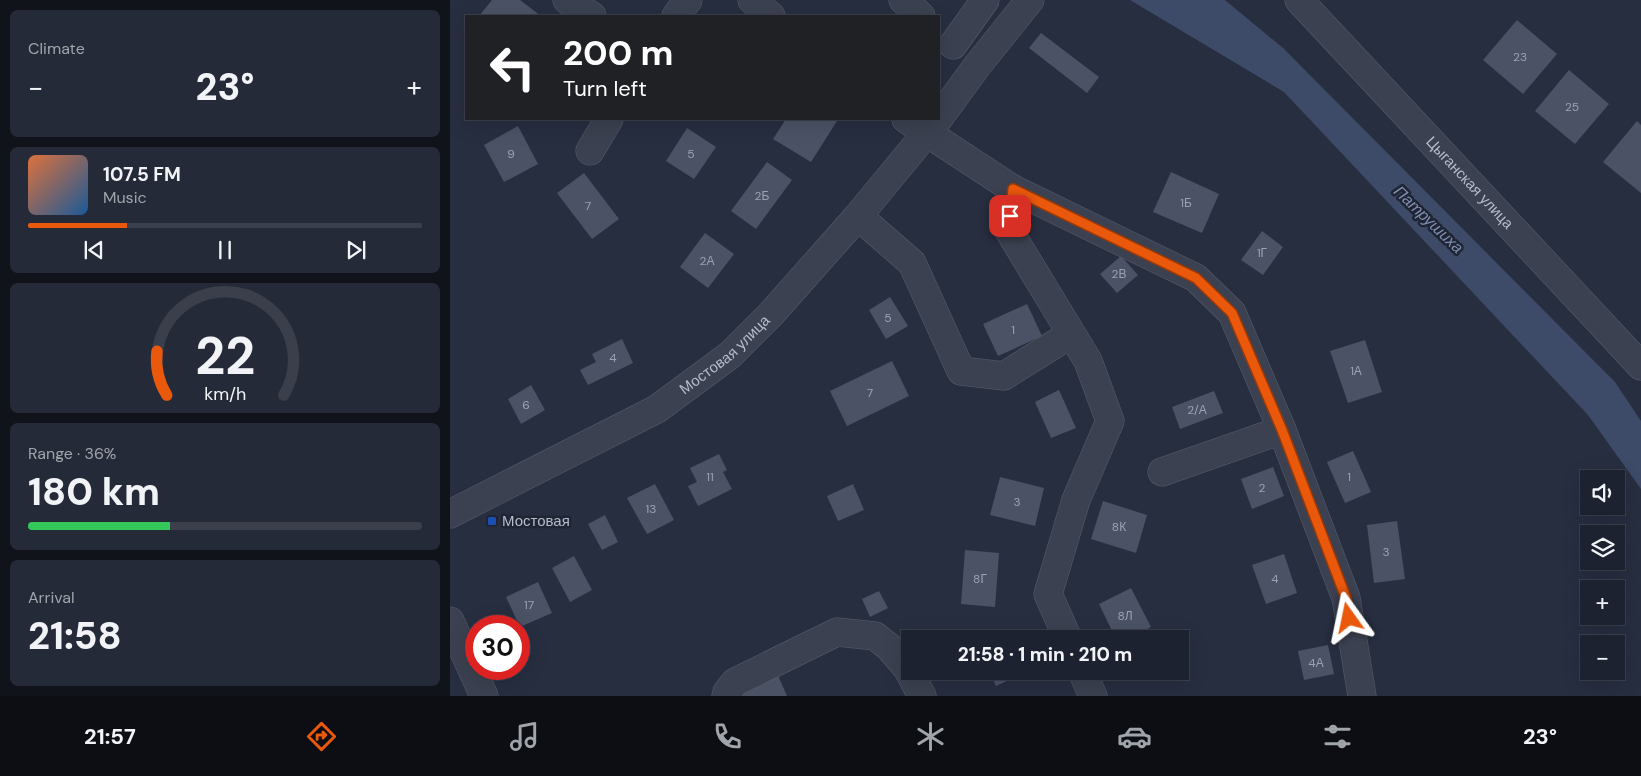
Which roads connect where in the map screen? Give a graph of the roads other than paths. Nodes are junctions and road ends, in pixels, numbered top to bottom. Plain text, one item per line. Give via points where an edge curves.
1 (567, 0) edge
2 (688, 0) edge
3 (752, 0) edge
4 (903, 0) edge
5 (985, 0) edge
6 (1030, 0) edge
7 (1299, 0) edge
8 (590, 15) edge
9 (677, 15) edge
10 (770, 15) edge
11 (920, 15) edge
12 (946, 39) edge
13 (977, 66) junction
14 (940, 107) edge
15 (608, 120) edge
16 (927, 122) edge
17 (590, 151) dead end
18 (1013, 189) junction
19 (858, 216) junction
20 (1072, 334) junction
21 (1641, 366) edge
22 (1282, 430) junction
23 (1162, 472) dead end
24 (450, 514) edge
25 (450, 621) edge
26 (1064, 630) edge
27 (1086, 680) edge
28 (484, 696) edge
29 (726, 696) edge
30 (922, 696) edge
31 (1093, 696) edge
32 (1362, 696) edge

1 - 8 street
2 - 9 street
3 - 10 street
4 - 11 street
5 - 12 street
6 - 13 street, Мостовая улица
7 - 21 street, Цыганская улица
12 - 13 street
13 - 14 street, Мостовая улица
15 - 17 street
16 - 18 street
16 - 19 street, Мостовая улица
18 - 20 street via 1008,229
18 - 22 street via 1196,278 1232,313
19 - 20 street via 912,263 961,371 1004,376
19 - 24 street, Мостовая улица via 730,355 657,409
20 - 26 street via 1088,361 1110,420 1076,500 1048,594
22 - 23 street
22 - 32 street via 1346,598
25 - 28 street
27 - 31 street
29 - 30 street via 735,682 837,632 875,636 907,668

